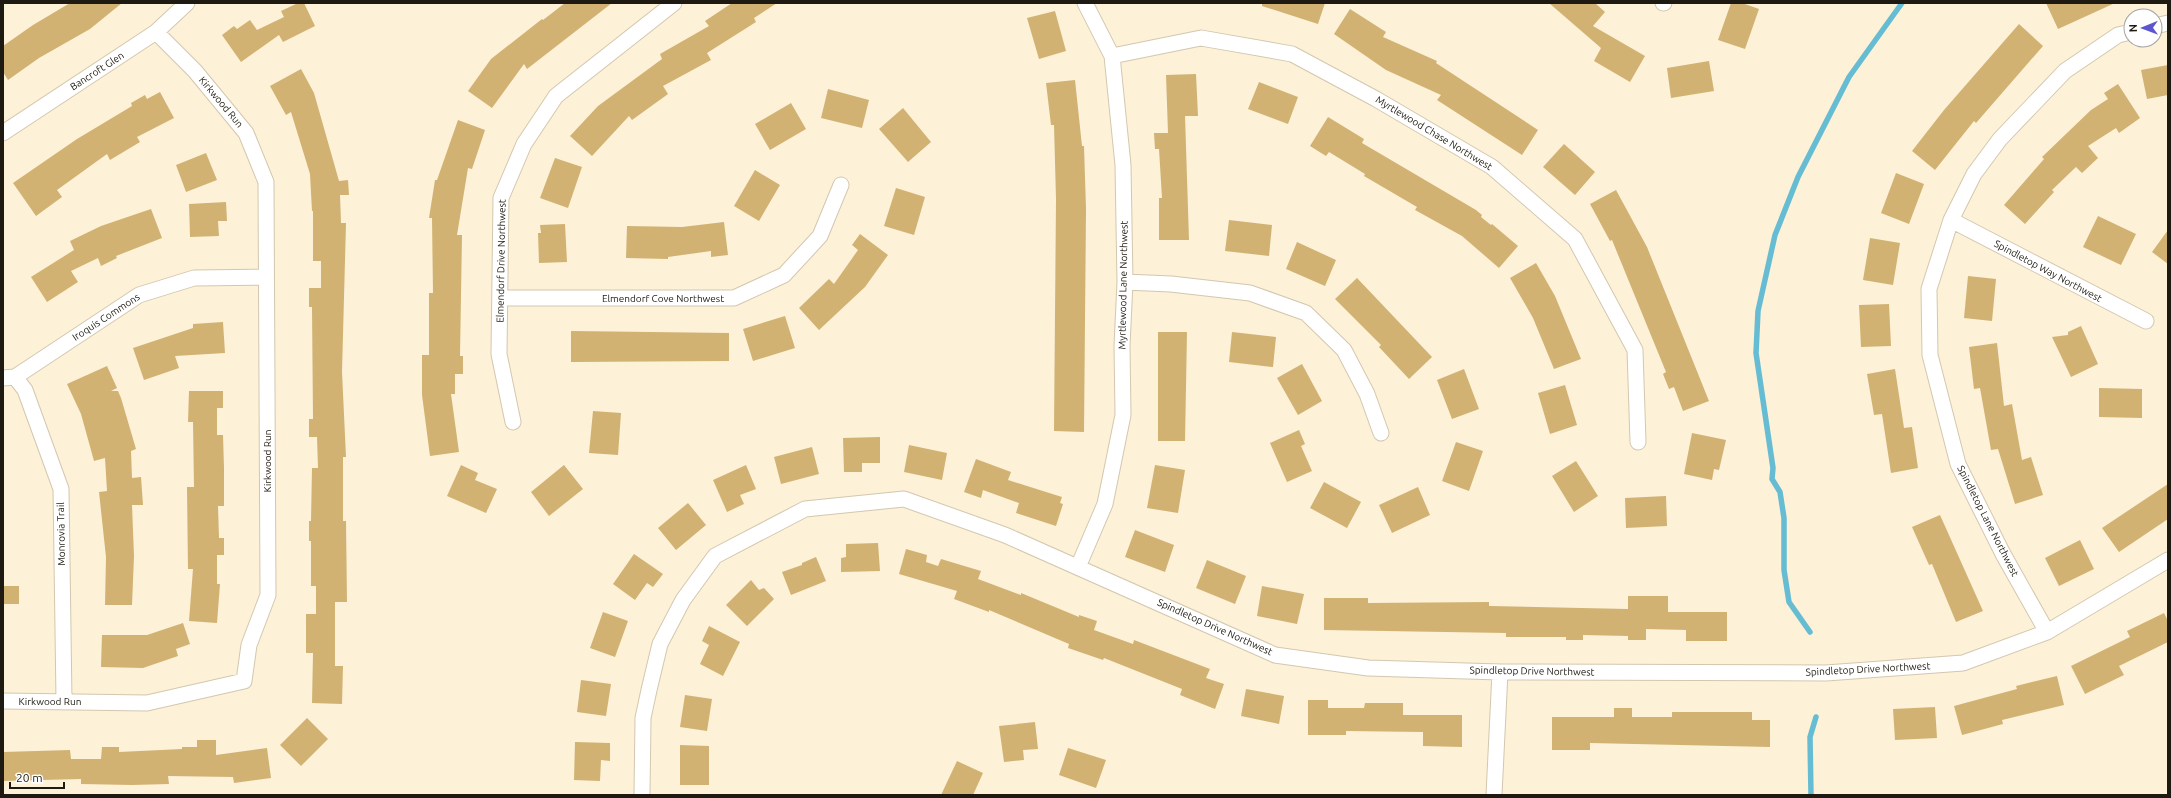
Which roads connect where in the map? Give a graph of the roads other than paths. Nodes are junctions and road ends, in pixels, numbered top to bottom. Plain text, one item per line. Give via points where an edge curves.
1 (186, 3) edge
2 (674, 3) edge
3 (1085, 3) edge
4 (156, 32) junction
5 (2123, 34) edge
6 (1112, 56) junction
7 (3, 133) edge
8 (841, 185) dead end
9 (1951, 220) junction
10 (266, 277) junction
11 (1125, 282) junction
12 (500, 298) junction
13 (2146, 321) dead end
14 (9, 377) edge
15 (513, 422) dead end
16 (1381, 433) dead end
17 (1638, 442) dead end
18 (2168, 560) edge
19 (1078, 567) junction
20 (2047, 632) junction
21 (1500, 672) junction
22 (3, 701) edge
23 (64, 701) junction
24 (642, 795) edge
25 (1494, 795) edge

1 - 4 street, Bancroft Glen
2 - 12 street, Elmendorf Drive Northwest via 556,96 524,144 501,198
3 - 6 street, Myrtlewood Lane Northwest
4 - 7 street, Bancroft Glen
4 - 10 street, Kirkwood Run via 195,71 246,133 266,182
5 - 9 street, Spindletop Lane Northwest via 2065,71 2005,134 1974,174
6 - 11 street, Myrtlewood Lane Northwest via 1123,165
6 - 17 street, Myrtlewood Chase Northwest via 1201,38 1292,54 1376,99 1492,167 1575,239 1632,343 1635,350
8 - 12 street, Elmendorf Cove Northwest via 820,236 784,275 734,298
9 - 13 street, Spindletop Way Northwest
9 - 20 street, Spindletop Lane Northwest via 1929,289 1930,356 1958,464 2003,554
10 - 14 street, Iroquis Commons via 194,278 139,295
10 - 23 street, Kirkwood Run via 268,595 249,645 244,681 147,703
11 - 16 street via 1171,284 1250,293 1306,314 1344,350 1367,394
11 - 19 street, Myrtlewood Lane Northwest via 1122,346 1123,415 1105,504
12 - 15 street, Elmendorf Drive Northwest via 499,354
14 - 23 street, Monrovia Trail via 25,390 61,489
18 - 20 street, Spindletop Drive Northwest
19 - 21 street, Spindletop Drive Northwest via 1275,655 1368,668
19 - 24 street, Spindletop Drive Northwest via 1005,535 904,500 805,509 715,556 683,600 660,644 643,718
20 - 21 street, Spindletop Drive Northwest via 1955,664 1826,673
21 - 25 street
22 - 23 street, Kirkwood Run

